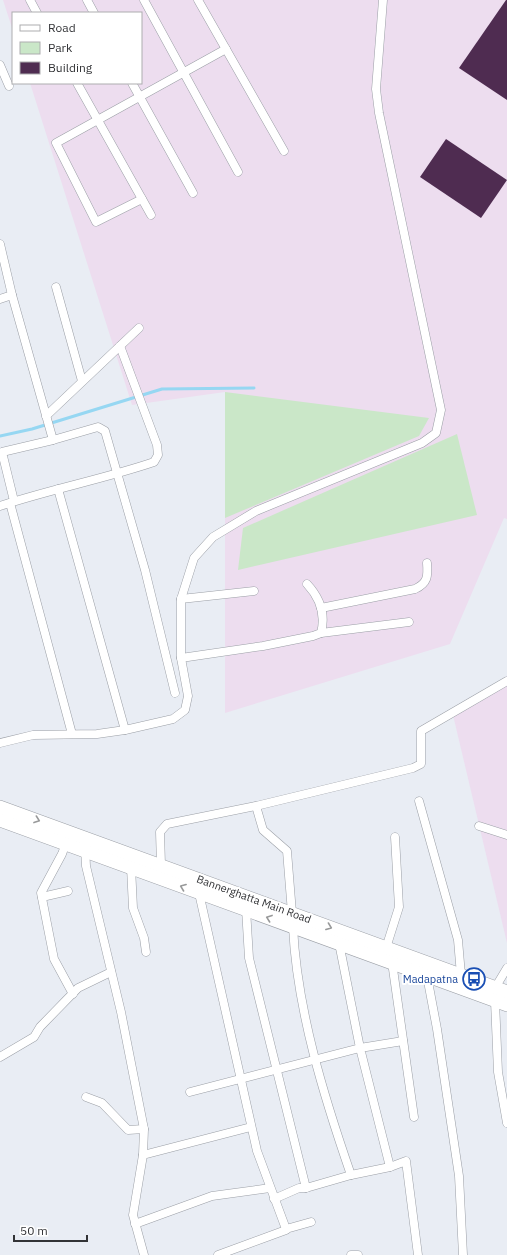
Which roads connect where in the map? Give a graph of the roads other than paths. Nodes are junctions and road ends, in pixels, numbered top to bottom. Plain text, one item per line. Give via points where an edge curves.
1 (30, 0) edge
2 (86, 0) edge
3 (144, 0) edge
4 (198, 0) edge
5 (382, 0) edge
6 (36, 12) edge
7 (93, 12) edge
8 (226, 49) junction
9 (0, 65) edge
10 (184, 73) junction
11 (78, 84) edge
12 (133, 84) edge
13 (9, 86) dead end
14 (140, 97) junction
15 (98, 120) junction
16 (284, 152) dead end
17 (238, 172) dead end
18 (193, 193) dead end
19 (142, 199) junction
20 (151, 215) dead end
21 (0, 244) edge
22 (56, 287) dead end
23 (12, 295) junction
24 (0, 298) edge
25 (139, 328) dead end
26 (120, 346) junction
27 (82, 382) junction
28 (46, 416) junction
29 (53, 440) junction
30 (1, 447) edge
31 (117, 474) junction
32 (58, 488) junction
33 (12, 502) junction
34 (0, 506) edge
35 (428, 563) dead end
36 (307, 584) dead end
37 (254, 590) dead end
38 (181, 599) junction
39 (321, 608) junction
40 (409, 622) dead end
41 (321, 633) junction
42 (180, 658) junction
43 (507, 681) edge
44 (175, 693) dead end
45 (125, 730) junction
46 (72, 734) junction
47 (0, 743) edge
48 (419, 801) dead end
49 (256, 806) junction
50 (0, 807) edge
51 (0, 820) edge
52 (479, 826) dead end
53 (507, 835) edge
54 (395, 837) dead end
55 (66, 843) junction
56 (87, 845) junction
57 (161, 865) junction
58 (131, 867) junction
59 (68, 891) dead end
60 (199, 893) junction
61 (42, 897) junction
62 (246, 909) junction
63 (292, 913) junction
64 (293, 927) junction
65 (339, 943) junction
66 (386, 948) junction
67 (146, 952) dead end
68 (392, 962) junction
69 (507, 968) edge
70 (111, 972) junction
71 (461, 975) junction
72 (427, 976) junction
73 (73, 994) junction
74 (501, 996) edge
75 (403, 1041) junction
76 (360, 1048) junction
77 (0, 1057) edge
78 (316, 1059) junction
79 (276, 1070) junction
80 (241, 1079) junction
81 (190, 1092) dead end
82 (86, 1097) dead end
83 (414, 1117) dead end
84 (507, 1123) edge
85 (251, 1127) junction
86 (144, 1129) junction
87 (143, 1155) junction
88 (390, 1167) junction
89 (351, 1175) junction
90 (270, 1188) junction
91 (306, 1188) junction
92 (274, 1199) junction
93 (311, 1222) dead end
94 (135, 1224) junction
95 (286, 1230) junction
96 (144, 1255) edge
97 (218, 1255) edge
98 (351, 1255) edge
99 (358, 1255) edge
100 (418, 1255) edge
101 (463, 1255) edge

1 - 6 street
2 - 7 street
3 - 10 street
4 - 8 street
5 - 38 street via 376,89 441,410 436,433 422,443 256,511 213,537 194,558
8 - 10 street
8 - 16 street
9 - 13 street
10 - 14 street
10 - 17 street
11 - 15 street
12 - 14 street
14 - 15 street
14 - 18 street
15 - 19 street
15 - 19 street via 56,143 96,222
19 - 20 street
21 - 23 street
22 - 27 street
23 - 24 street
23 - 28 street
25 - 26 street
26 - 27 street
26 - 31 street via 157,445 158,455 154,462
27 - 28 street
28 - 29 street
29 - 30 street
29 - 31 street via 98,427 105,431
30 - 33 street
31 - 32 street
31 - 44 street via 145,570
32 - 33 street
32 - 45 street
33 - 34 street
33 - 46 street
35 - 39 street via 426,582 415,589
36 - 39 street via 317,594
37 - 38 street
38 - 42 street
39 - 41 street
40 - 41 street
41 - 42 street via 263,646
42 - 45 street via 188,696 185,710 174,719
43 - 49 street via 421,731 421,764 413,768
45 - 46 street
46 - 47 street via 33,735
48 - 71 street via 458,940
49 - 57 street via 167,824 160,832
49 - 63 street via 263,830 287,851
50 -> 56 main road, Bannerghatta Main Road
51 - 55 main road
52 - 53 street
54 - 66 street via 399,907
55 - 56 main road
55 - 61 street via 41,893
56 - 57 main road, Bannerghatta Main Road
56 - 58 main road
56 - 70 street via 86,866
57 - 63 main road, Bannerghatta Main Road
60 -> 58 main road
58 - 67 street via 133,908 144,938
59 - 61 street
60 - 62 main road
60 - 80 street
61 - 73 street via 54,958
64 -> 62 main road
62 - 79 street via 249,958
63 -> 66 main road, Bannerghatta Main Road
64 - 65 main road
64 - 78 street via 295,961
65 - 68 main road
65 - 76 street
66 - 71 main road, Bannerghatta Main Road
68 - 72 main road
68 - 75 street
69 - 74 street
70 - 73 street via 78,988
70 - 86 street
71 - 74 main road, Bannerghatta Main Road
72 - 74 main road
72 - 101 street via 438,1029 459,1176
73 - 77 street via 40,1027 34,1037
74 - 84 street via 498,1072
75 - 76 street
75 - 83 street
76 - 78 street
76 - 88 street
78 - 79 street
78 - 89 street via 327,1106
79 - 80 street
79 - 91 street
80 - 81 street
80 - 85 street
82 - 86 street via 102,1103 128,1130
85 - 87 street
85 - 90 street via 259,1160
86 - 87 street
87 - 94 street via 134,1205
88 - 89 street
88 - 100 street via 406,1161
89 - 91 street
90 - 92 street
90 - 94 street via 212,1196
91 - 92 street via 299,1188
92 - 95 street
93 - 95 street
94 - 96 street
95 - 97 street
98 - 99 street

